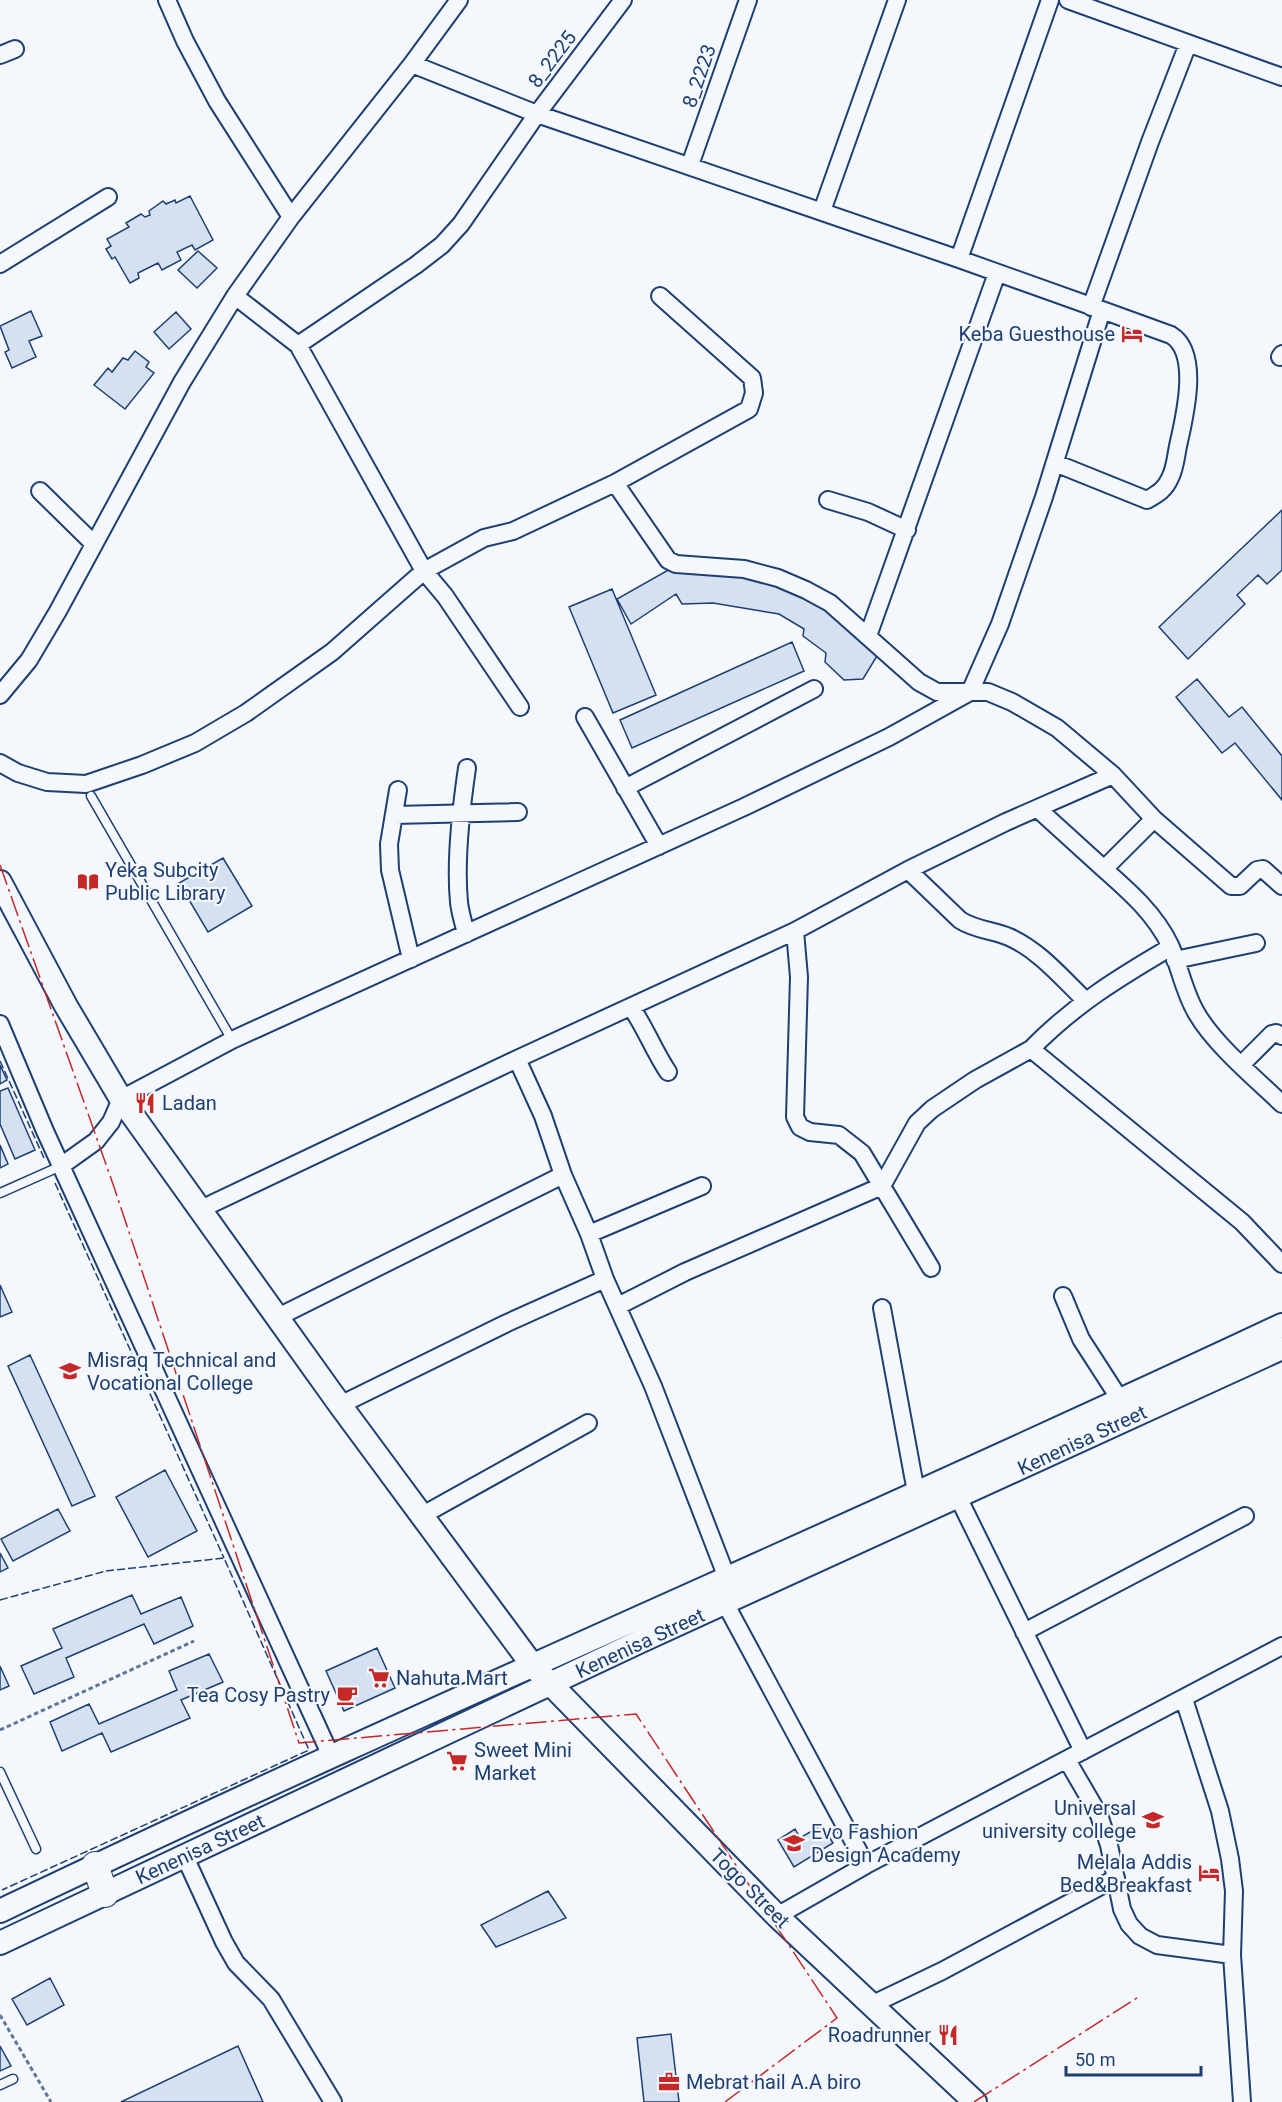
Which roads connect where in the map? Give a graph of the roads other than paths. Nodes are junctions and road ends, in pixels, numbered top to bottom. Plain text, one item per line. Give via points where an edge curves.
1 (167, 0) edge
2 (459, 0) edge
3 (623, 0) edge
4 (748, 0) edge
5 (897, 0) edge
6 (1050, 0) edge
7 (1068, 0) edge
8 (1188, 44) junction
9 (412, 64) junction
10 (1282, 76) edge
11 (537, 114) junction
12 (690, 165) junction
13 (108, 197) dead end
14 (822, 211) junction
15 (291, 217) junction
16 (959, 258) junction
17 (0, 264) edge
18 (997, 273) junction
19 (235, 296) junction
20 (660, 296) dead end
21 (1097, 308) junction
22 (298, 345) junction
23 (1055, 463) junction
24 (615, 483) junction
25 (40, 491) dead end
26 (828, 500) dead end
27 (907, 530) junction
28 (94, 544) junction
29 (424, 571) junction
30 (868, 636) junction
31 (813, 689) dead end
32 (970, 692) junction
33 (0, 695) edge
34 (520, 707) dead end
35 (585, 717) dead end
36 (0, 763) edge
37 (467, 768) dead end
38 (1113, 775) junction
39 (625, 788) junction
40 (398, 790) dead end
41 (91, 796) dead end
42 (1038, 809) junction
43 (461, 812) junction
44 (518, 812) dead end
45 (394, 814) junction
46 (1154, 819) junction
47 (659, 846) junction
48 (908, 870) junction
49 (1104, 870) junction
50 (0, 882) edge
51 (1282, 886) edge
52 (795, 932) junction
53 (466, 934) junction
54 (1256, 943) dead end
55 (1173, 954) junction
56 (411, 959) junction
57 (1085, 1000) junction
58 (631, 1007) junction
59 (0, 1024) edge
60 (1282, 1036) edge
61 (232, 1040) junction
62 (1031, 1049) junction
63 (517, 1059) junction
64 (1241, 1065) junction
65 (668, 1072) dead end
66 (121, 1099) junction
67 (1282, 1104) edge
68 (61, 1166) junction
69 (564, 1175) junction
70 (702, 1185) dead end
71 (882, 1186) junction
72 (0, 1193) edge
73 (201, 1209) junction
74 (589, 1234) junction
75 (1282, 1264) edge
76 (931, 1268) dead end
77 (605, 1279) junction
78 (1063, 1296) dead end
79 (618, 1306) junction
80 (882, 1308) dead end
81 (278, 1317) junction
82 (1282, 1325) edge
83 (1282, 1348) edge
84 (1121, 1401) junction
85 (340, 1405) junction
86 (588, 1423) dead end
87 (916, 1492) junction
88 (958, 1497) junction
89 (421, 1516) junction
90 (1245, 1516) dead end
91 (727, 1578) junction
92 (725, 1603) junction
93 (1024, 1632) junction
94 (1282, 1646) edge
95 (533, 1666) junction
96 (550, 1684) junction
97 (1184, 1699) junction
98 (1083, 1751) junction
99 (331, 1756) junction
100 (1067, 1760) junction
101 (1, 1778) edge
102 (36, 1849) dead end
103 (185, 1857) junction
104 (95, 1865) junction
105 (866, 1865) junction
106 (1116, 1878) junction
107 (105, 1894) junction
108 (0, 1911) edge
109 (777, 1916) junction
110 (0, 1943) edge
111 (1233, 1955) junction
112 (871, 2006) junction
113 (13, 2079) dead end
114 (0, 2085) edge
115 (333, 2102) edge
116 (975, 2102) edge
117 (1242, 2102) edge

1 - 15 street via 217,101
2 - 9 street
3 - 11 street, 8_2225
4 - 12 street, 8_2223
5 - 14 street
6 - 16 street
7 - 8 street
8 - 10 street
8 - 21 street via 1150,142
9 - 11 street
9 - 15 street
11 - 12 street
11 - 22 street, 8_2225 via 461,224 442,245
12 - 14 street
13 - 17 street
14 - 16 street
15 - 19 street
16 - 18 street
18 - 21 street
18 - 27 street
19 - 22 street
19 - 28 street via 182,382
20 - 24 street via 752,378 754,393 749,409
21 - 23 street
21 - 23 street via 1171,335 1181,345 1189,388 1171,477 1161,492 1147,500
22 - 29 street
23 - 32 street via 999,624
24 - 29 street via 513,531 484,538
24 - 30 street via 668,560 676,564 744,569 778,578 830,603
25 - 28 street
26 - 27 street
27 - 30 street
28 - 33 street via 29,660
29 - 34 street
29 - 36 street via 332,652 246,713 195,743 86,784 47,782
30 - 32 street via 919,682 937,692
31 - 39 street
32 - 38 street via 988,692 1057,728
32 - 47 street via 889,737
35 - 39 street
37 - 43 street
38 - 42 street
38 - 46 street
39 - 47 street
40 - 45 street
41 - 61 lane
42 - 48 street
42 - 49 street
43 - 44 street
43 - 45 street
43 - 53 street via 459,903
45 - 56 street via 390,870
46 - 49 street
46 - 51 street via 1231,886 1240,886 1263,869
47 - 53 street
48 - 52 street
48 - 57 street via 960,920 1028,948
49 - 55 street via 1142,904 1161,928
50 - 66 main road, Togo Street
52 - 58 street
52 - 71 street via 799,977 795,1117 800,1127 810,1132 839,1136 852,1144
53 - 56 street
54 - 55 street
55 - 57 street
55 - 64 street via 1197,1015
56 - 61 street
57 - 62 street
58 - 63 street
58 - 65 street
59 - 68 street
60 - 64 street via 1272,1034
61 - 66 street
62 - 71 street via 932,1109 917,1123
62 - 75 street via 1242,1222
63 - 69 street
63 - 73 street
64 - 67 street
66 - 68 street via 111,1122 96,1141
66 - 73 main road, Togo Street
68 - 72 lane
68 - 99 street
69 - 74 street
69 - 81 street
70 - 74 street
71 - 76 street
71 - 79 street via 685,1272
73 - 81 main road, Togo Street
74 - 77 street
77 - 79 street
77 - 85 street
78 - 84 street via 1081,1339
79 - 91 street
80 - 87 street
81 - 85 main road, Togo Street
82 - 84 main road, Kenenisa Street
83 - 88 main road, Kenenisa Street
84 - 87 main road, Kenenisa Street
85 - 89 main road, Togo Street
86 - 89 street
87 - 91 main road, Kenenisa Street
88 - 92 main road, Kenenisa Street
88 - 93 street
89 - 95 main road, Togo Street
90 - 93 street
91 - 95 main road, Kenenisa Street
92 - 96 main road, Kenenisa Street
92 - 105 street
93 - 98 street
94 - 97 street
95 - 96 main road, Togo Street
95 - 99 main road, Kenenisa Street
96 - 103 main road, Kenenisa Street
96 - 109 main road, Togo Street
97 - 98 street
97 - 111 street via 1220,1811 1230,1859
98 - 100 street
99 - 104 main road, Kenenisa Street
100 - 105 street
100 - 106 street via 1099,1815
101 - 102 lane
103 - 107 main road, Kenenisa Street
103 - 115 street via 236,1963 270,1999
104 - 107 main road
104 - 108 main road, Kenenisa Street
105 - 109 street
106 - 111 street via 1122,1909 1140,1936 1157,1945
106 - 112 street
107 - 110 main road, Kenenisa Street
109 - 112 main road, Togo Street
111 - 117 street
112 - 116 main road, Togo Street
113 - 114 lane

